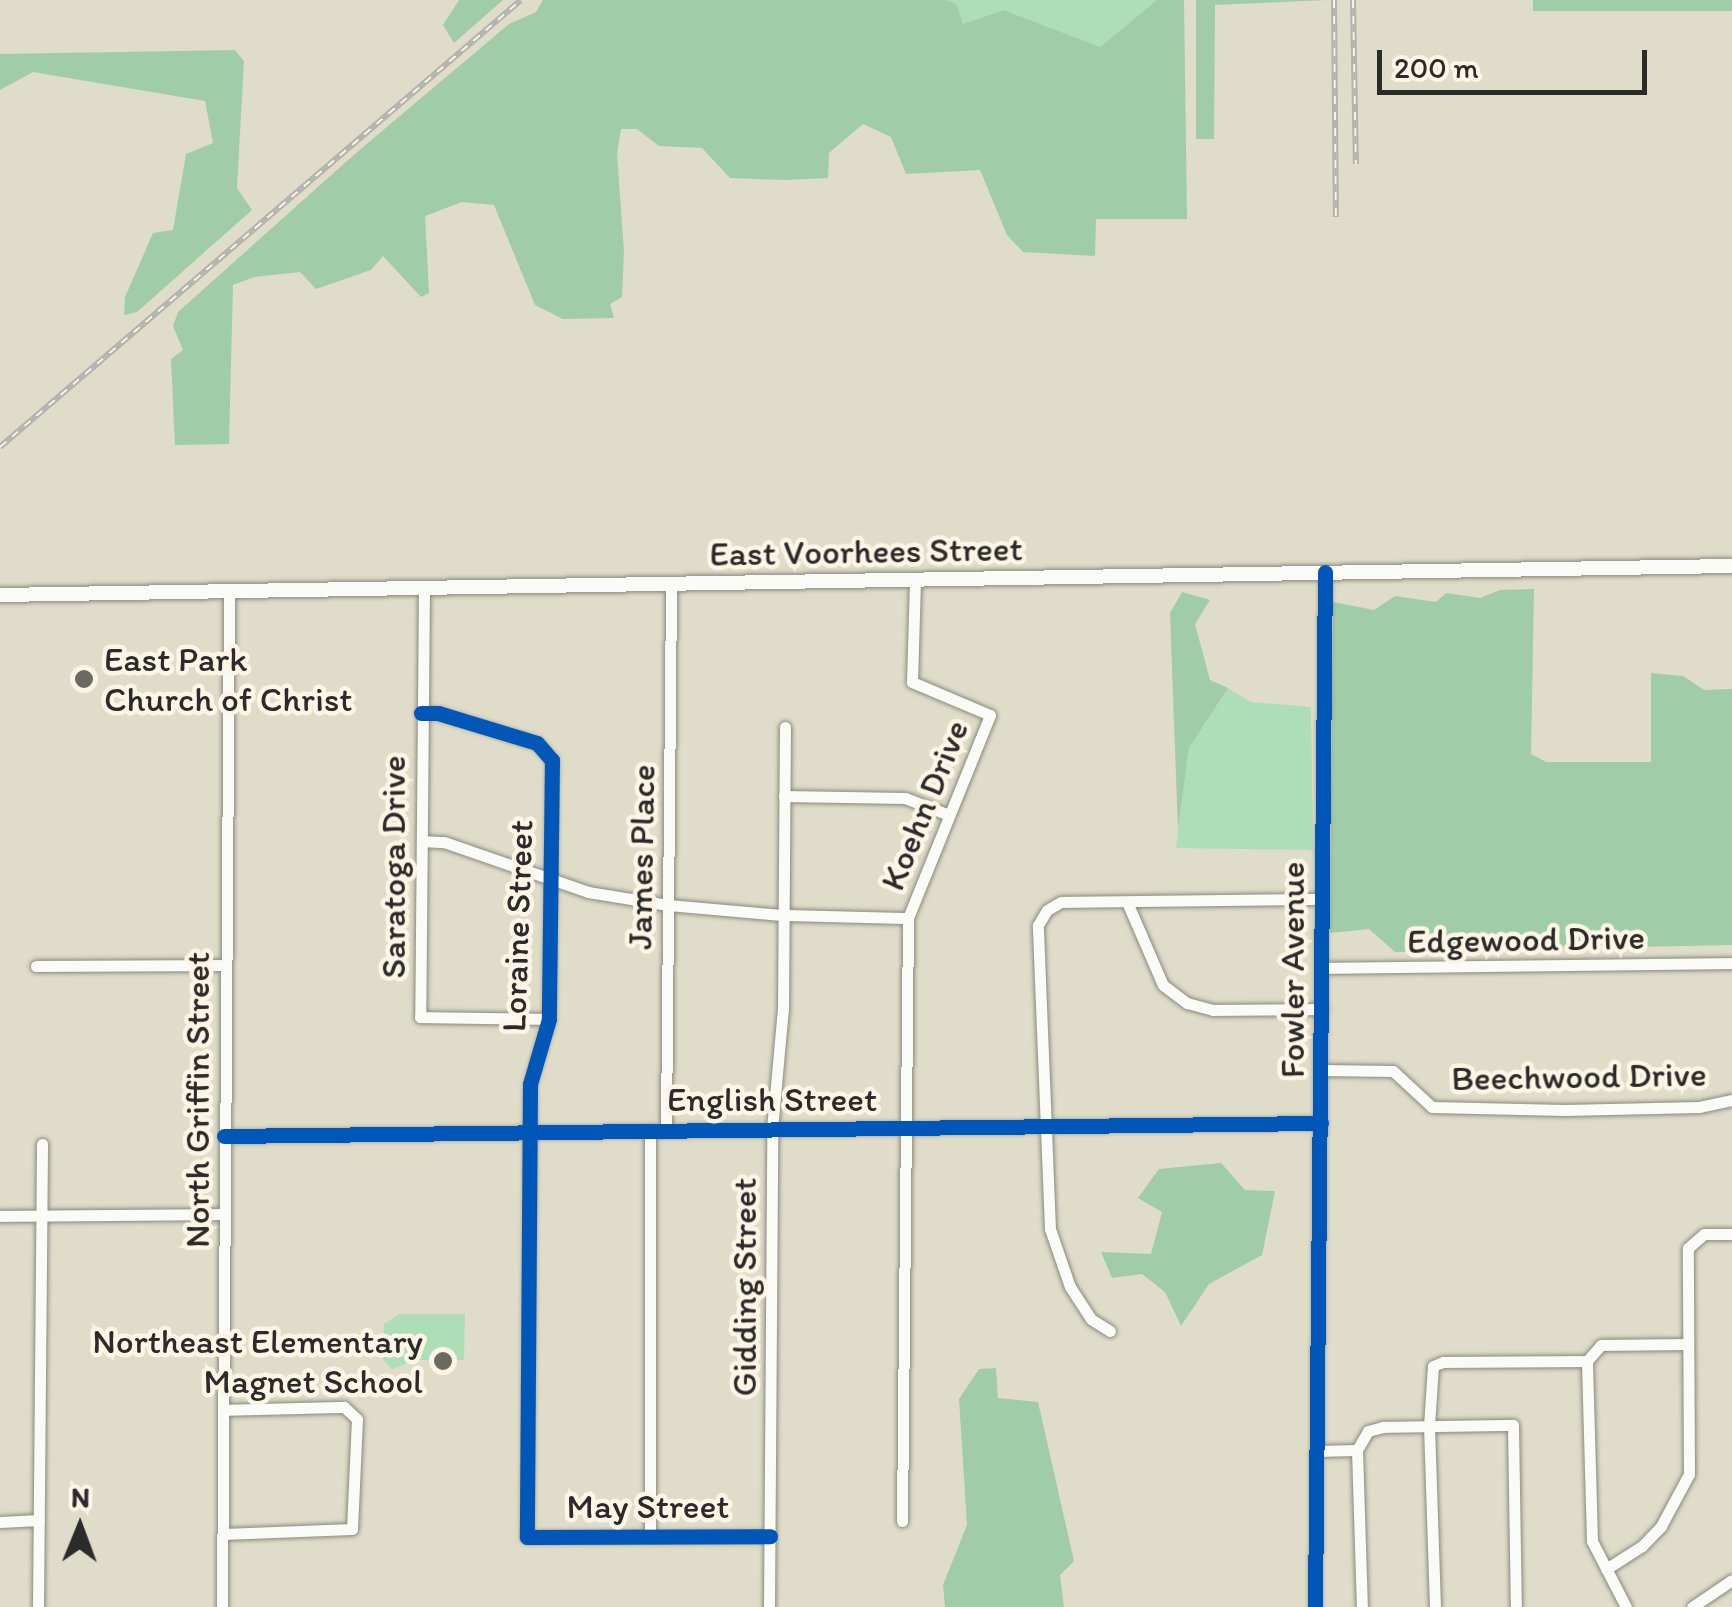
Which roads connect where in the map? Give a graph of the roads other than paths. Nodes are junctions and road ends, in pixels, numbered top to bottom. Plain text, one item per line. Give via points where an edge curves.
1 (1732, 566) edge
2 (1324, 572) junction
3 (915, 581) junction
4 (671, 584) junction
5 (424, 589) junction
6 (228, 592) junction
7 (0, 595) edge
8 (421, 712) junction
9 (785, 727) dead end
10 (784, 796) junction
11 (947, 814) junction
12 (422, 841) junction
13 (550, 881) junction
14 (1322, 899) junction
15 (1127, 902) junction
16 (668, 905) junction
17 (782, 915) junction
18 (908, 918) junction
19 (1732, 963) edge
20 (226, 965) junction
21 (36, 966) dead end
22 (1322, 968) junction
23 (1322, 1008) junction
24 (549, 1019) junction
25 (1322, 1070) junction
26 (1732, 1100) edge
27 (1321, 1123) junction
28 (1045, 1126) junction
29 (907, 1128) junction
30 (772, 1129) junction
31 (650, 1130) junction
32 (666, 1130) junction
33 (530, 1132) junction
34 (224, 1136) junction
35 (42, 1144) dead end
36 (224, 1214) junction
37 (0, 1216) edge
38 (40, 1216) junction
39 (1732, 1234) edge
40 (1110, 1331) dead end
41 (1688, 1344) junction
42 (1587, 1361) junction
43 (224, 1410) junction
44 (1429, 1426) junction
45 (1357, 1450) junction
46 (1316, 1451) junction
47 (38, 1520) junction
48 (902, 1521) dead end
49 (0, 1522) edge
50 (223, 1534) junction
51 (650, 1535) junction
52 (770, 1536) junction
53 (527, 1537) joint
54 (1606, 1569) junction
55 (1732, 1580) edge
56 (38, 1607) edge
57 (222, 1607) edge
58 (769, 1607) edge
59 (1315, 1607) edge
60 (1362, 1607) edge
61 (1436, 1607) edge
62 (1516, 1607) edge
63 (1626, 1607) edge
64 (1692, 1607) edge

1 - 2 main road, East Voorhees Street
2 - 3 main road, East Voorhees Street
2 - 14 street, Fowler Avenue
3 - 4 main road, East Voorhees Street
3 - 11 street, Koehn Drive via 912,682 990,715
4 - 5 main road, East Voorhees Street
4 - 16 street, James Place
5 - 6 main road, East Voorhees Street
5 - 8 street, Saratoga Drive
6 - 7 main road, East Voorhees Street
6 - 20 street, North Griffin Street
8 - 12 street, Saratoga Drive
8 - 13 street, Loraine Street via 547,749
9 - 10 street, Gidding Street
10 - 11 street via 905,798
10 - 17 street, Gidding Street
11 - 18 street, Koehn Drive
12 - 13 street via 444,842
12 - 24 street, Saratoga Drive via 420,1017
13 - 16 street
13 - 24 street, Loraine Street
14 - 15 street
14 - 22 street, Fowler Avenue
15 - 23 street via 1163,985 1187,1003 1214,1010
15 - 28 street via 1061,902 1038,924
16 - 17 street
16 - 32 street, James Place
17 - 18 street
17 - 30 street, Gidding Street via 783,1009
18 - 29 street, Koehn Drive
19 - 22 street, Edgewood Drive
20 - 21 street
20 - 34 street, North Griffin Street
22 - 23 street, Fowler Avenue
23 - 25 street, Fowler Avenue
24 - 33 street, Loraine Street via 530,1084
25 - 26 street, Beechwood Drive via 1393,1071 1432,1106 1565,1110
25 - 27 street, Fowler Avenue
27 - 28 street, English Street
27 - 46 street, Fowler Avenue
28 - 29 street, English Street
28 - 40 street via 1050,1230 1058,1259 1091,1319
29 - 30 street, English Street
29 - 48 street, Koehn Drive
30 - 32 street, English Street
30 - 52 street, Gidding Street
31 - 32 street, English Street
31 - 33 street, English Street
31 - 51 street
33 - 34 street, English Street
33 - 53 street, Loraine Street
34 - 36 street, North Griffin Street
35 - 38 street
36 - 38 street
36 - 43 street, North Griffin Street
37 - 38 street
38 - 47 street
39 - 41 street via 1704,1234 1688,1248
41 - 42 street via 1601,1344
41 - 54 street via 1690,1474 1661,1526
42 - 44 street via 1433,1366
42 - 54 street via 1592,1541
43 - 50 street, North Griffin Street
43 - 50 street via 344,1407 357,1419 352,1529
44 - 45 street via 1368,1431
44 - 61 street
44 - 62 street via 1513,1425
45 - 46 street
45 - 60 street
46 - 59 street, Fowler Avenue
47 - 49 street
47 - 56 street
50 - 57 street, North Griffin Street
51 - 52 street, May Street
51 - 53 street, May Street
52 - 58 street, Gidding Street
54 - 63 street
55 - 64 street

